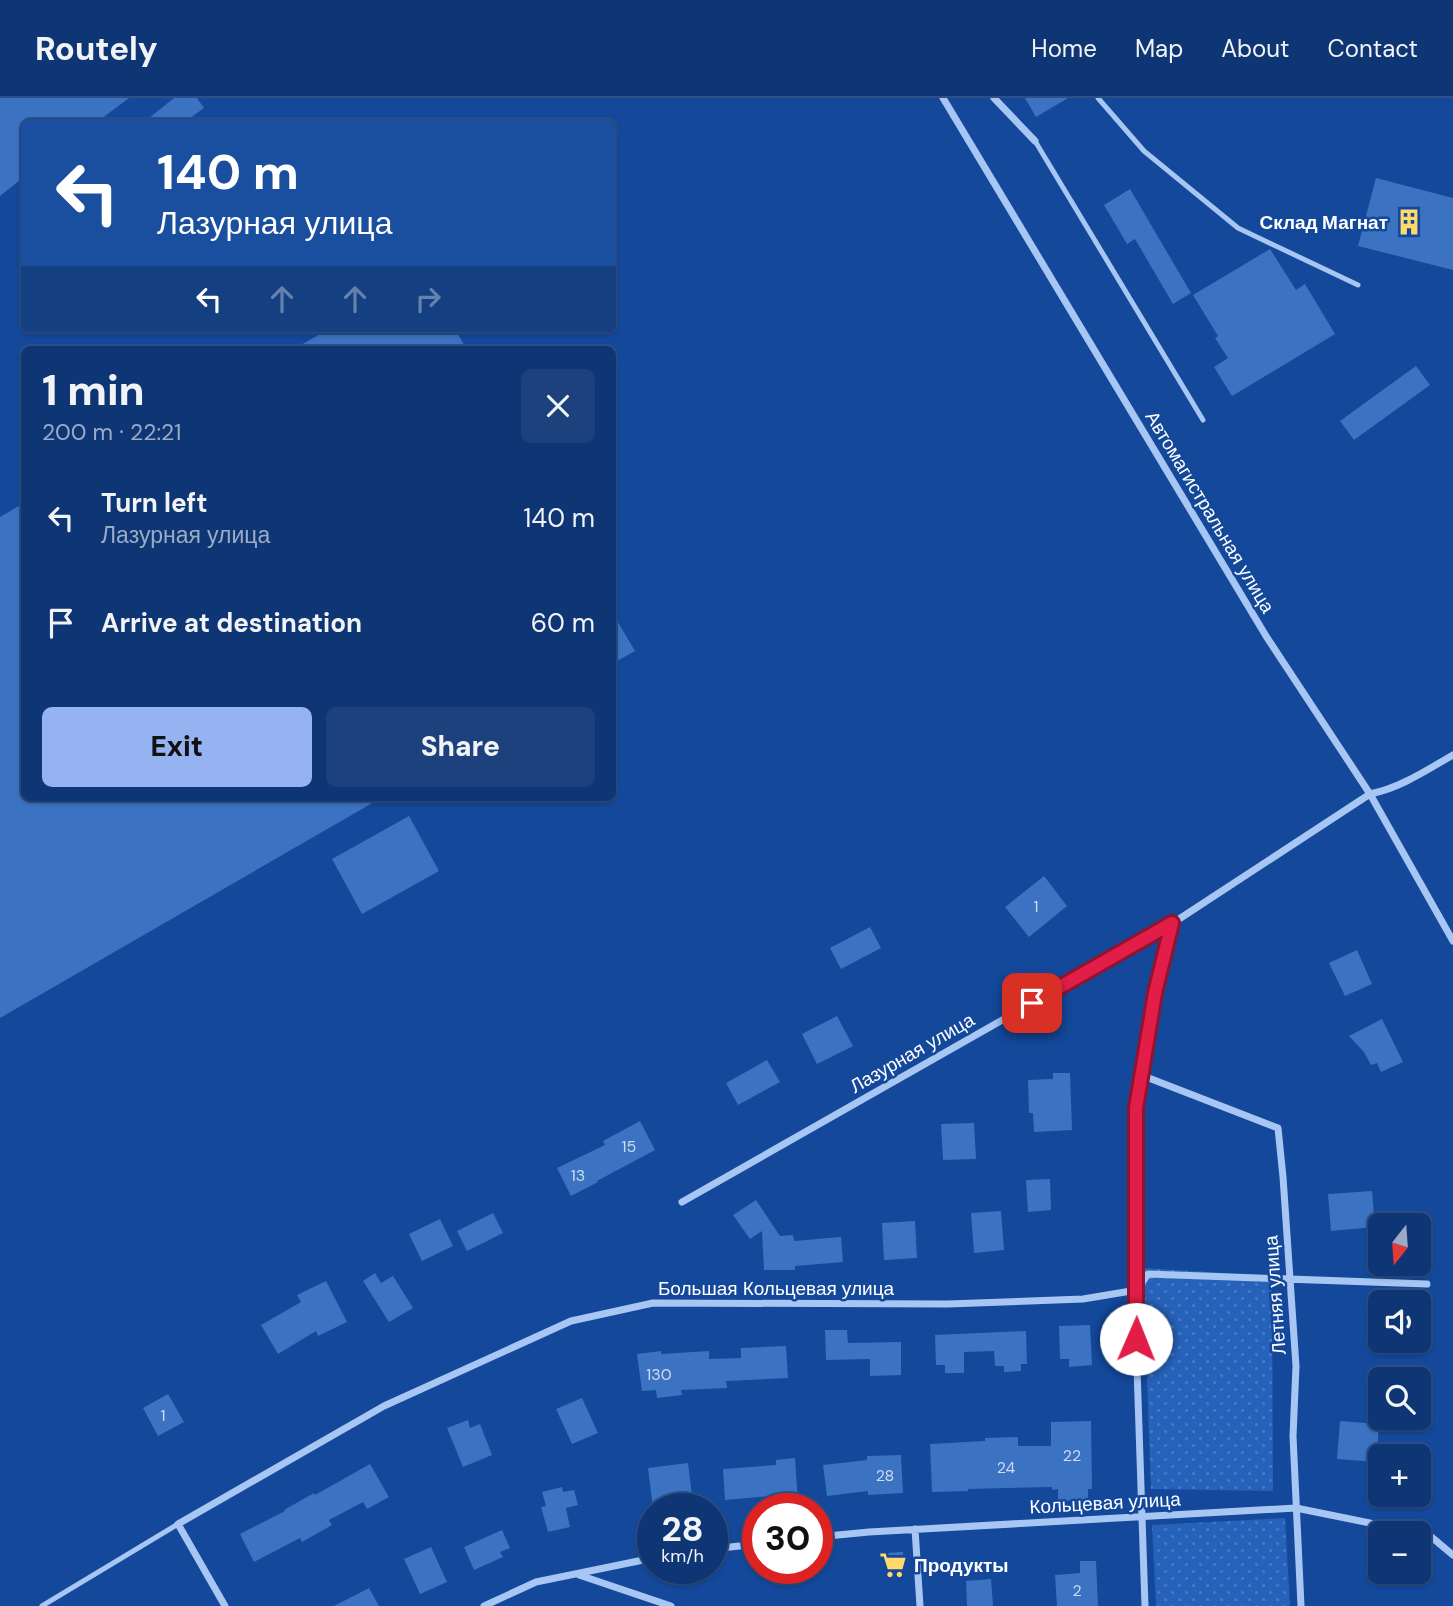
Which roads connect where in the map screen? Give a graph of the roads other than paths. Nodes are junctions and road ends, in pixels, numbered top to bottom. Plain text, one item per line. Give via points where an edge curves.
1 (943, 98) edge
2 (994, 98) edge
3 (1098, 98) edge
4 (1035, 141) joint
5 (1358, 285) dead end
6 (1203, 420) dead end
7 (1453, 755) edge
8 (1370, 794) junction
9 (1172, 923) junction
10 (1453, 941) edge
11 (1141, 1075) junction
12 (682, 1202) dead end
13 (1290, 1279) junction
14 (1427, 1284) dead end
15 (1137, 1290) junction
16 (1296, 1507) junction
17 (1142, 1516) junction
18 (178, 1524) junction
19 (915, 1529) junction
20 (833, 1535) edge
21 (1453, 1555) edge
22 (637, 1561) edge
23 (576, 1574) junction
24 (42, 1606) edge
25 (225, 1606) edge
26 (484, 1606) edge
27 (671, 1606) edge
28 (920, 1606) edge
29 (1145, 1606) edge
30 (1301, 1606) edge

1 - 8 street, Автомагистральная улица via 1266,636
2 - 4 street
3 - 5 lane via 1144,151 1238,228
4 - 6 lane
7 - 8 street, Лазурная улица via 1414,778
8 - 9 street, Лазурная улица
8 - 10 street, Автомагистральная улица
9 - 11 street
9 - 12 street, Лазурная улица
11 - 13 street, Летняя улица via 1278,1128
11 - 15 street via 1136,1108
13 - 14 street, Большая Кольцевая улица
13 - 15 street, Большая Кольцевая улица via 1148,1275
13 - 16 street, Летняя улица via 1296,1366
15 - 17 street
15 - 18 street, Большая Кольцевая улица via 1083,1299 948,1304 653,1303 571,1321 384,1406
16 - 17 street, Кольцевая улица
16 - 21 street, Кольцевая улица via 1429,1535
16 - 30 street, Летняя улица
17 - 19 street, Кольцевая улица
17 - 29 street
18 - 24 lane
18 - 25 street
19 - 20 street, Кольцевая улица
19 - 28 street
22 - 23 street
23 - 26 street via 536,1581
23 - 27 street

